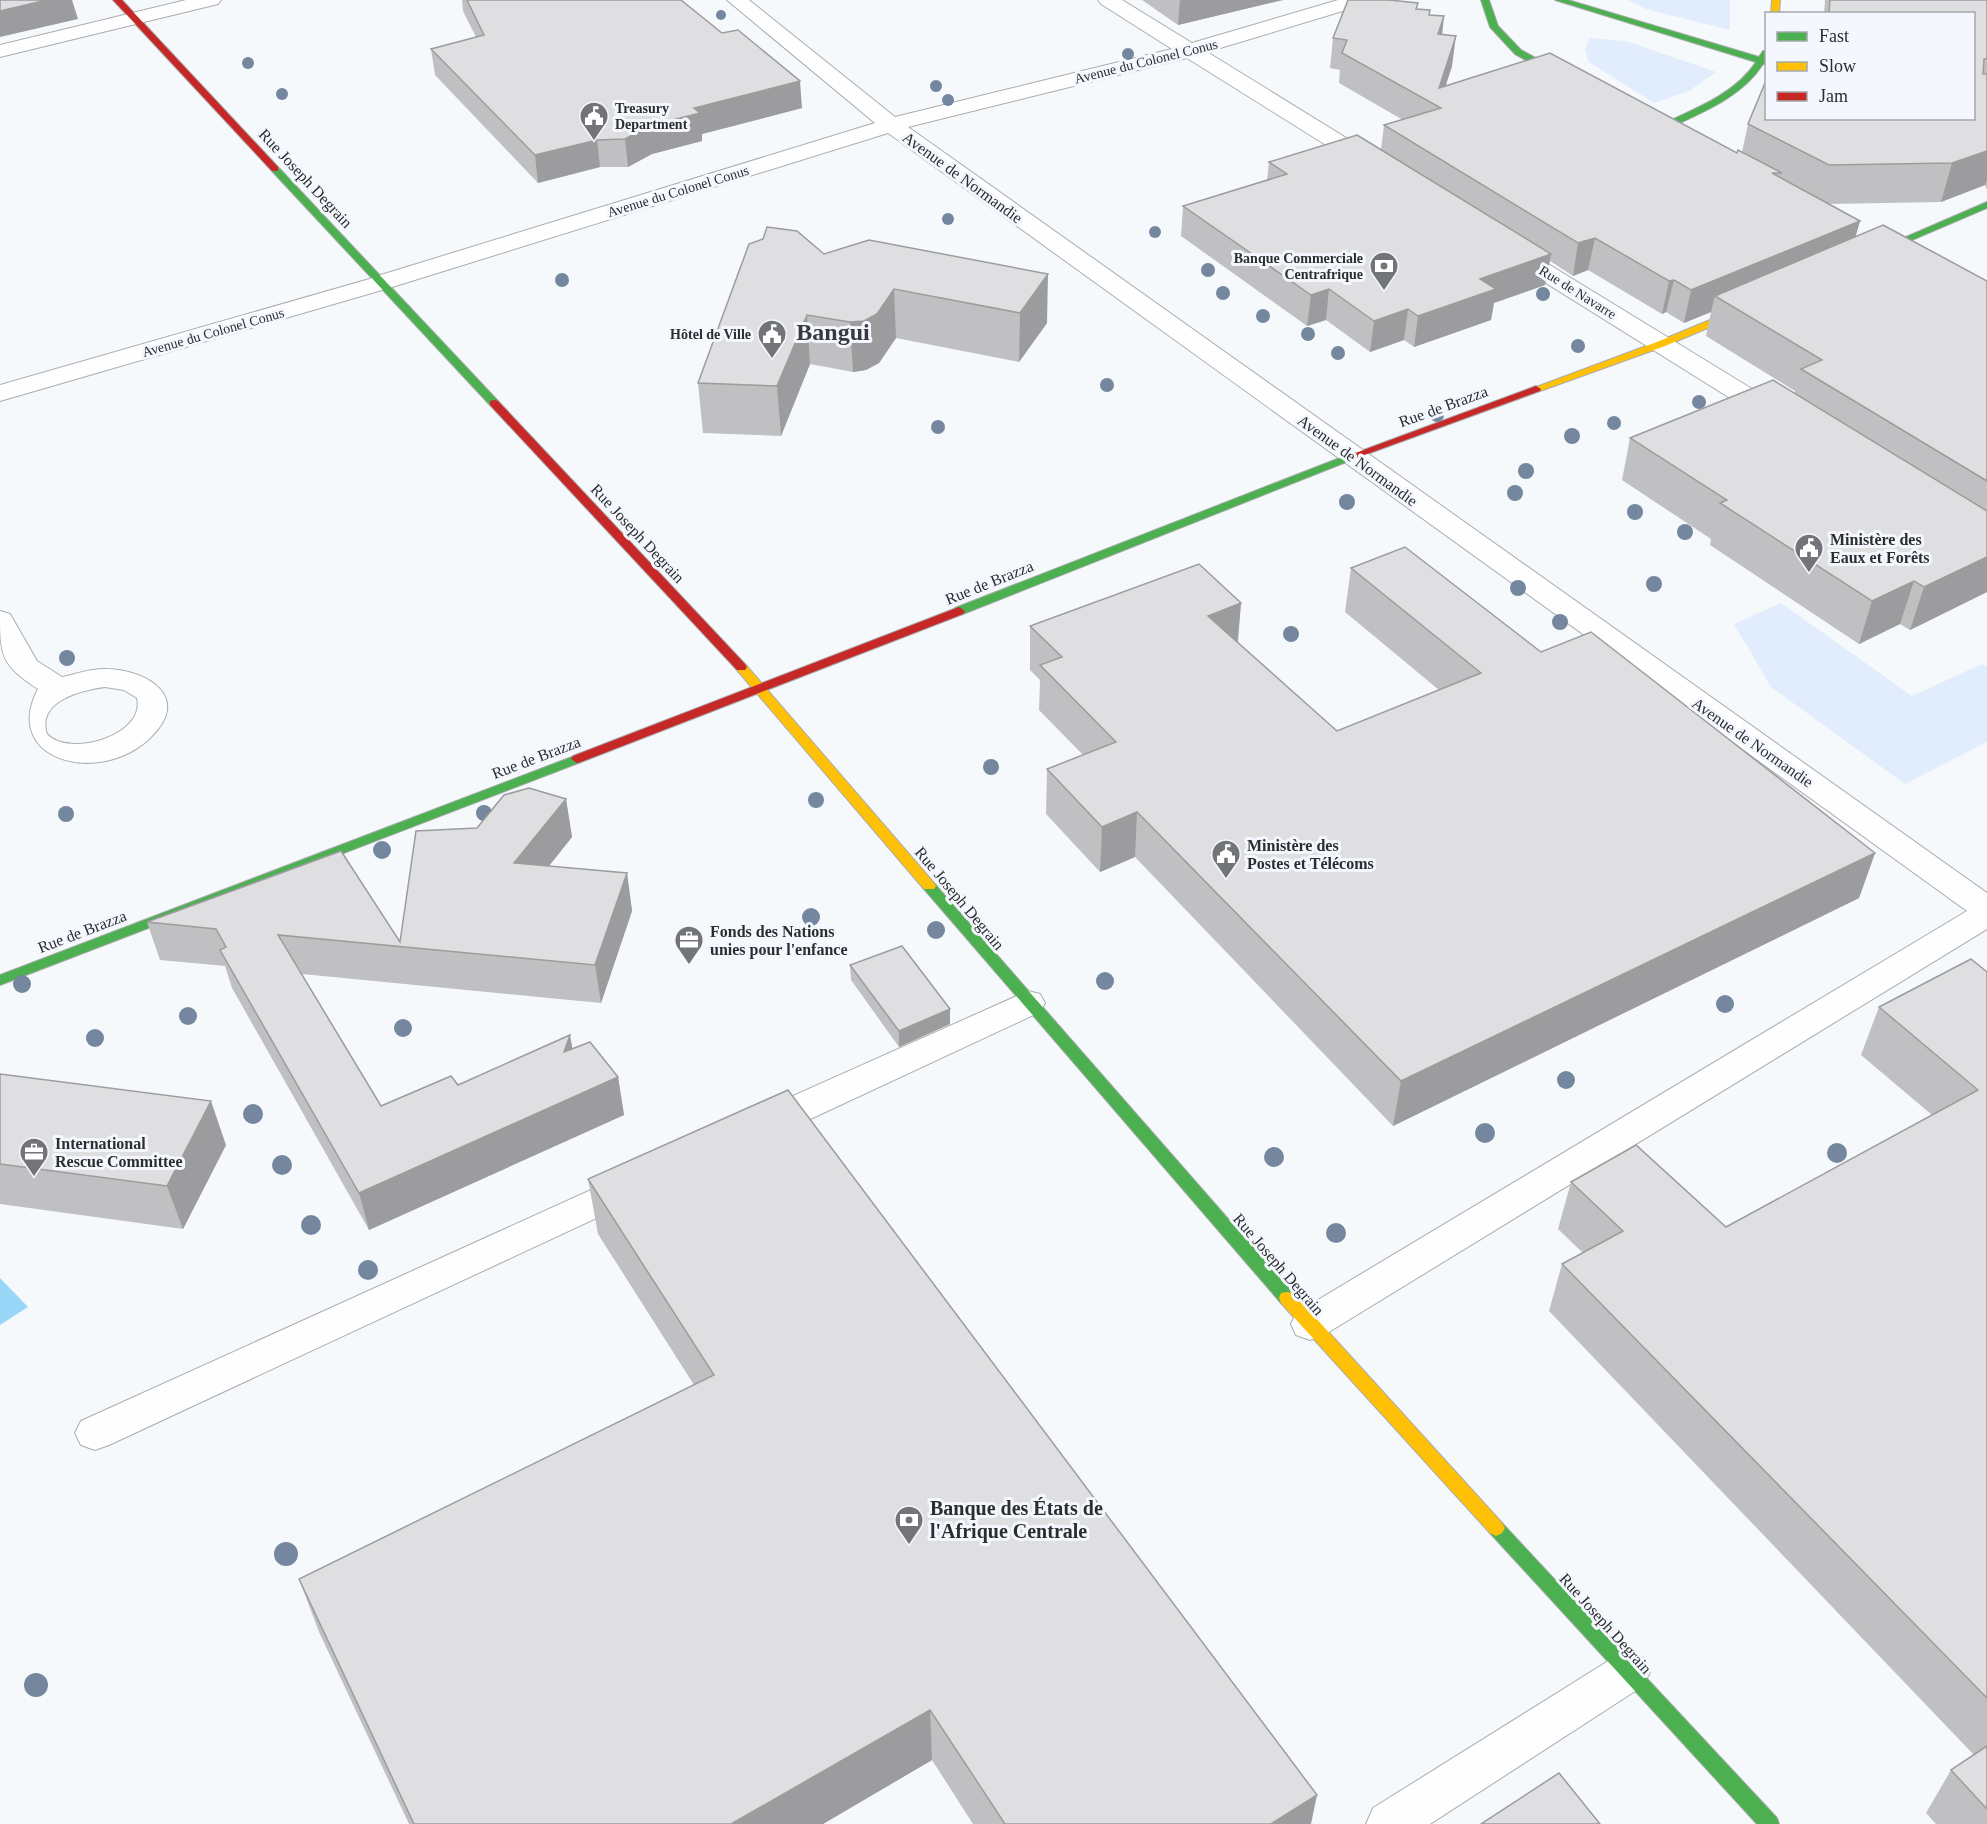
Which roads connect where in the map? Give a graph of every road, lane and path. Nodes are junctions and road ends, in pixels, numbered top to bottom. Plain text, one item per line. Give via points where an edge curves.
1 (117, 0) edge
2 (211, 0) edge
3 (737, 0) edge
4 (1108, 0) edge
5 (1359, 0) edge
6 (1485, 0) edge
7 (1559, 0) edge
8 (135, 18) junction
9 (0, 51) edge
10 (1189, 51) junction
11 (1765, 58) edge
12 (1765, 59) edge
13 (1587, 90) edge
14 (1642, 121) edge
15 (891, 125) junction
16 (1657, 130) junction
17 (1678, 141) edge
18 (1390, 176) edge
19 (1987, 205) edge
20 (1491, 238) edge
21 (1861, 239) edge
22 (1881, 250) junction
23 (1859, 259) edge
24 (1903, 261) edge
25 (380, 283) junction
26 (1760, 302) edge
27 (1661, 344) junction
28 (0, 393) edge
29 (1801, 431) edge
30 (1352, 456) junction
31 (0, 620) edge
32 (59, 689) dead end
33 (761, 689) junction
34 (1987, 909) edge
35 (1987, 914) edge
36 (0, 980) edge
37 (1028, 1003) junction
38 (735, 1138) edge
39 (659, 1173) edge
40 (1310, 1324) junction
41 (95, 1433) dead end
42 (1628, 1672) junction
43 (1389, 1824) edge
44 (1770, 1824) edge

1 - 8 street, Rue Joseph Degrain
2 - 8 street
3 - 15 street, Avenue de Normandie
4 - 10 street
5 - 10 street, Avenue du Colonel Conus
6 - 13 street via 1494,27 1518,52
7 - 11 street
8 - 9 street
8 - 25 street, Rue Joseph Degrain
10 - 15 street, Avenue du Colonel Conus
10 - 18 street
12 - 16 street via 1732,91
14 - 16 street
15 - 25 street, Avenue du Colonel Conus
15 - 30 street, Avenue de Normandie
16 - 17 street
19 - 22 street
20 - 27 street, Rue de Navarre
21 - 22 street
22 - 23 street
22 - 24 street
25 - 28 street, Avenue du Colonel Conus
25 - 33 street, Rue Joseph Degrain
26 - 27 street, Rue de Brazza
27 - 29 street, Rue de Navarre
27 - 30 street, Rue de Brazza
30 - 33 street, Rue de Brazza
30 - 34 street, Avenue de Normandie
31 - 32 street via 25,666
33 - 36 street, Rue de Brazza
33 - 37 street, Rue Joseph Degrain
35 - 40 street
37 - 38 street
37 - 40 street, Rue Joseph Degrain
39 - 41 street
40 - 42 street, Rue Joseph Degrain
42 - 43 street
42 - 44 street, Rue Joseph Degrain

